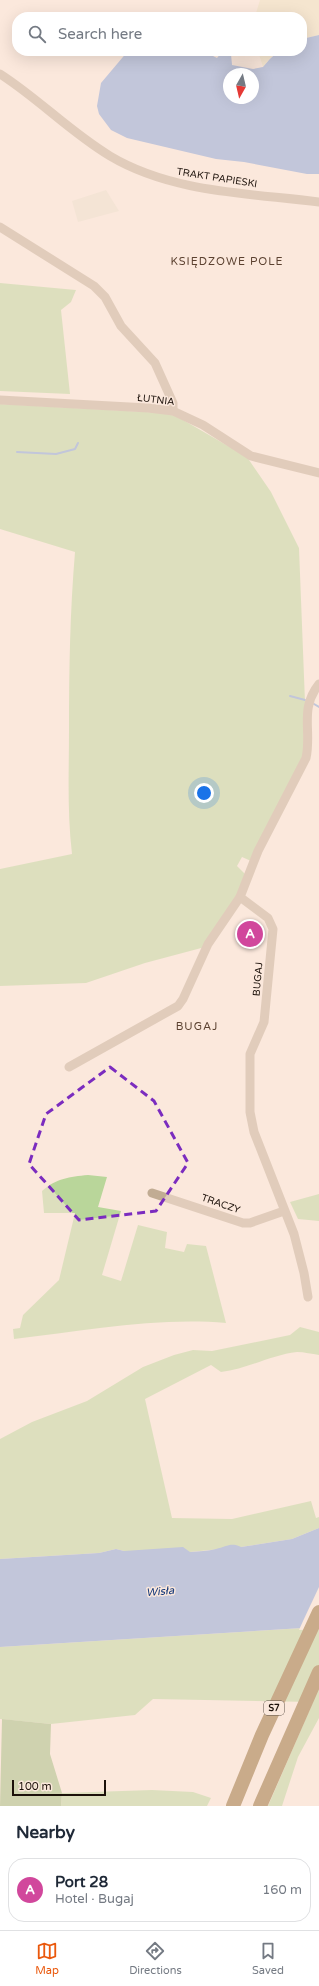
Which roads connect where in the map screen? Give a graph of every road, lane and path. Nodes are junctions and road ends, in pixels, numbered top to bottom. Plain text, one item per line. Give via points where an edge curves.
1 (0, 74) edge
2 (319, 202) edge
3 (0, 227) edge
4 (0, 400) edge
5 (174, 411) junction
6 (319, 473) edge
7 (319, 684) edge
8 (240, 897) junction
9 (69, 1067) dead end
10 (152, 1193) dead end
11 (284, 1211) junction
12 (308, 1297) dead end
13 (319, 1612) edge
14 (319, 1672) edge
15 (233, 1806) edge
16 (260, 1806) edge

1 - 2 street, TRAKT PAPIESKI via 27,92 92,145 137,169 166,180 193,186
3 - 5 street via 102,293 121,326 155,363
4 - 5 street, ŁUTNIA
5 - 6 street, ŁUTNIA via 203,425 252,456
7 - 8 street via 310,698 307,710 309,742 306,758 258,851
8 - 9 street via 208,944 188,990 178,1006
8 - 11 street, BUGAJ via 268,918 273,929 264,1022 250,1054 250,1112 254,1132
10 - 11 street, TRACZY via 243,1223
11 - 12 street, BUGAJ via 301,1258
13 - 15 highway, S7 via 262,1735
14 - 16 highway, S7

